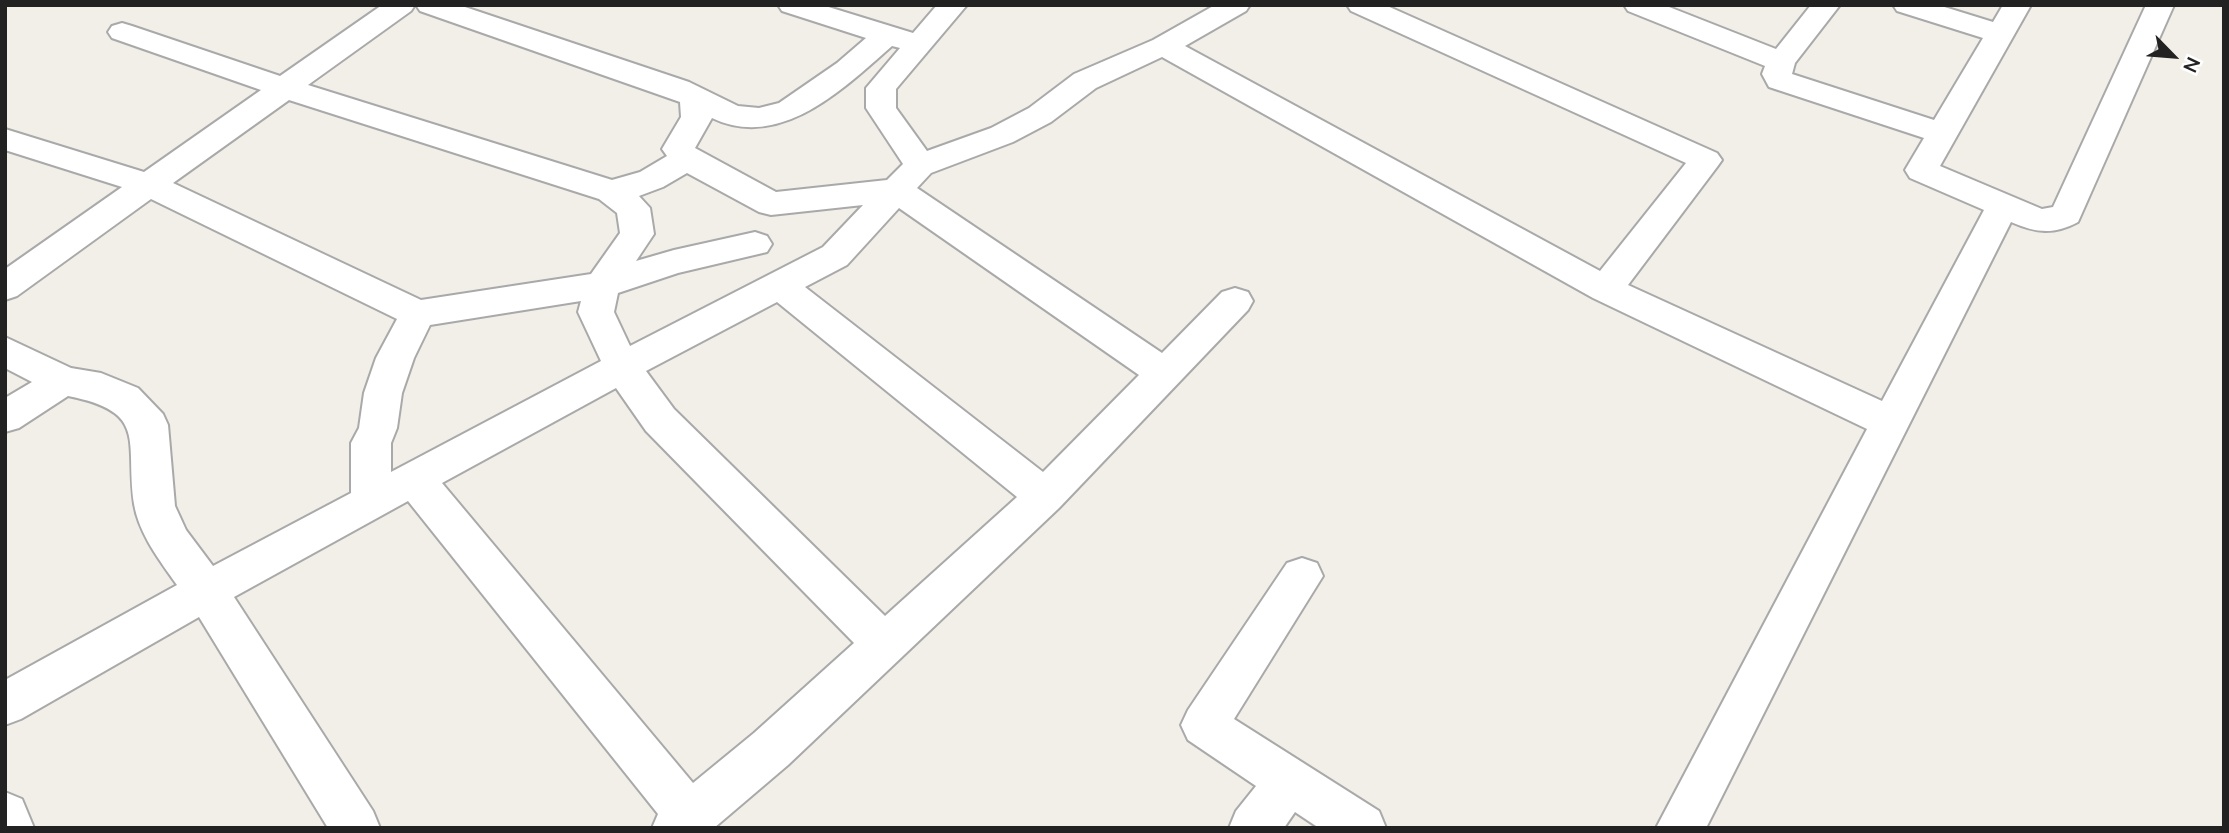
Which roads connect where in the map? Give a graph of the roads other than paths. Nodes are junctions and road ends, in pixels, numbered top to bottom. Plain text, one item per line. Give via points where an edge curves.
1 (401, 5) edge
2 (430, 5) edge
3 (792, 5) edge
4 (953, 5) edge
5 (1236, 5) edge
6 (1361, 5) edge
7 (1638, 5) edge
8 (1826, 5) edge
9 (1907, 5) edge
10 (2017, 5) edge
11 (2160, 5) edge
12 (122, 32) dead end
13 (1999, 33) junction
14 (887, 35) junction
15 (919, 45) junction
16 (1163, 46) junction
17 (1781, 62) junction
18 (284, 88) junction
19 (695, 99) junction
20 (1943, 134) junction
21 (5, 139) edge
22 (686, 158) junction
23 (908, 177) junction
24 (147, 184) junction
25 (611, 191) junction
26 (771, 204) junction
27 (2003, 206) junction
28 (755, 244) junction
29 (602, 285) junction
30 (779, 285) junction
31 (5, 287) edge
32 (1605, 289) junction
33 (1235, 301) dead end
34 (726, 313) junction
35 (418, 314) junction
36 (5, 351) edge
37 (622, 367) junction
38 (1162, 372) junction
39 (63, 381) junction
40 (5, 417) edge
41 (1889, 422) junction
42 (414, 479) junction
43 (1045, 496) junction
44 (372, 502) junction
45 (1303, 576) dead end
46 (206, 591) junction
47 (884, 644) junction
48 (5, 704) edge
49 (1290, 781) junction
50 (5, 816) edge
51 (683, 822) edge
52 (10, 828) edge
53 (356, 828) edge
54 (1253, 828) edge
55 (1362, 828) edge
56 (1680, 828) edge

1 - 18 street
2 - 19 street via 678,89
3 - 14 street
4 - 15 street
5 - 16 street
6 - 32 street via 1706,160
7 - 17 street
8 - 17 street
9 - 13 street
10 - 13 street
11 - 27 street via 2066,214 2039,221
12 - 18 street
13 - 20 street
14 - 15 street
14 - 19 street via 790,110 759,118 732,115
15 - 23 street via 881,88 879,97
16 - 23 street via 1084,81 1002,135
16 - 32 street
17 - 20 street via 1780,80
18 - 24 street
18 - 25 street
19 - 22 street via 696,117 678,149
20 - 27 street via 1921,170
21 - 24 street
22 - 25 street via 641,186
22 - 26 street
23 - 26 street
23 - 30 street via 835,256
23 - 38 street
24 - 31 street
24 - 35 street
25 - 29 street via 633,208 637,233
26 - 28 street
27 - 41 street
28 - 29 street via 674,262
28 - 34 street
29 - 35 street
29 - 37 street via 596,312
30 - 34 street
30 - 43 street
32 - 41 street
33 - 38 street
34 - 37 street
35 - 44 street via 383,393 371,443
36 - 39 street
37 - 42 street
37 - 47 street via 660,420
38 - 43 street
39 - 40 street
39 - 46 street via 125,398 149,425 155,506 169,540
41 - 56 street
42 - 44 street
42 - 51 street
43 - 47 street
44 - 46 street
45 - 49 street via 1204,725
46 - 48 street
46 - 53 street
47 - 51 street via 771,749
49 - 54 street
49 - 55 street
50 - 52 street

